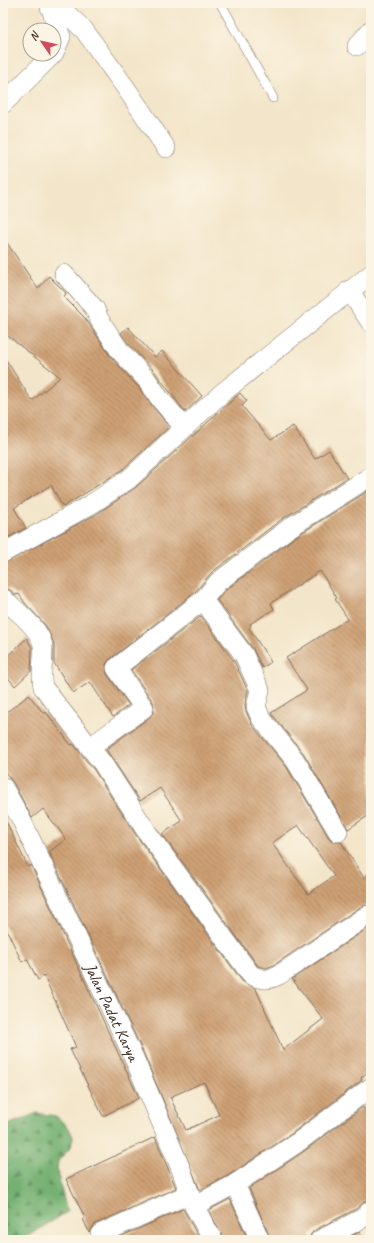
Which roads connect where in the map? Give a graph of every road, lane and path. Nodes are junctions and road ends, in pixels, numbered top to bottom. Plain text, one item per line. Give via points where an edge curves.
1 (222, 3) edge
2 (50, 5) edge
3 (56, 22) edge
4 (371, 30) edge
5 (357, 46) dead end
6 (44, 62) edge
7 (273, 98) dead end
8 (3, 104) edge
9 (166, 148) dead end
10 (64, 274) dead end
11 (371, 274) edge
12 (349, 290) junction
13 (371, 323) edge
14 (184, 427) junction
15 (371, 476) edge
16 (3, 553) edge
17 (3, 598) edge
18 (202, 600) junction
19 (90, 747) junction
20 (3, 786) edge
21 (338, 832) dead end
22 (368, 915) dead end
23 (371, 1087) edge
24 (235, 1184) junction
25 (191, 1200) junction
26 (371, 1210) edge
27 (100, 1234) dead end
28 (213, 1240) edge
29 (260, 1240) edge
30 (320, 1240) edge

1 - 7 lane
2 - 3 street
2 - 9 street via 66,13 84,30
4 - 5 street
6 - 8 street
10 - 14 street via 95,309 120,351 148,380 160,399
11 - 12 street
12 - 13 street
12 - 14 street
14 - 16 street via 129,479 90,505
15 - 18 street via 289,528 218,582
17 - 19 street via 39,634 42,645 43,687
18 - 19 street via 116,668 144,708
18 - 21 street via 244,655 260,690 256,707 260,718 295,760
19 - 22 street via 147,832 251,975 263,980 278,976
20 - 25 street, Jalan Padat Karya via 134,1058 181,1169
23 - 24 street via 297,1143
24 - 25 street
24 - 29 street
25 - 27 street
25 - 28 street, Jalan Padat Karya
26 - 30 street via 363,1218

